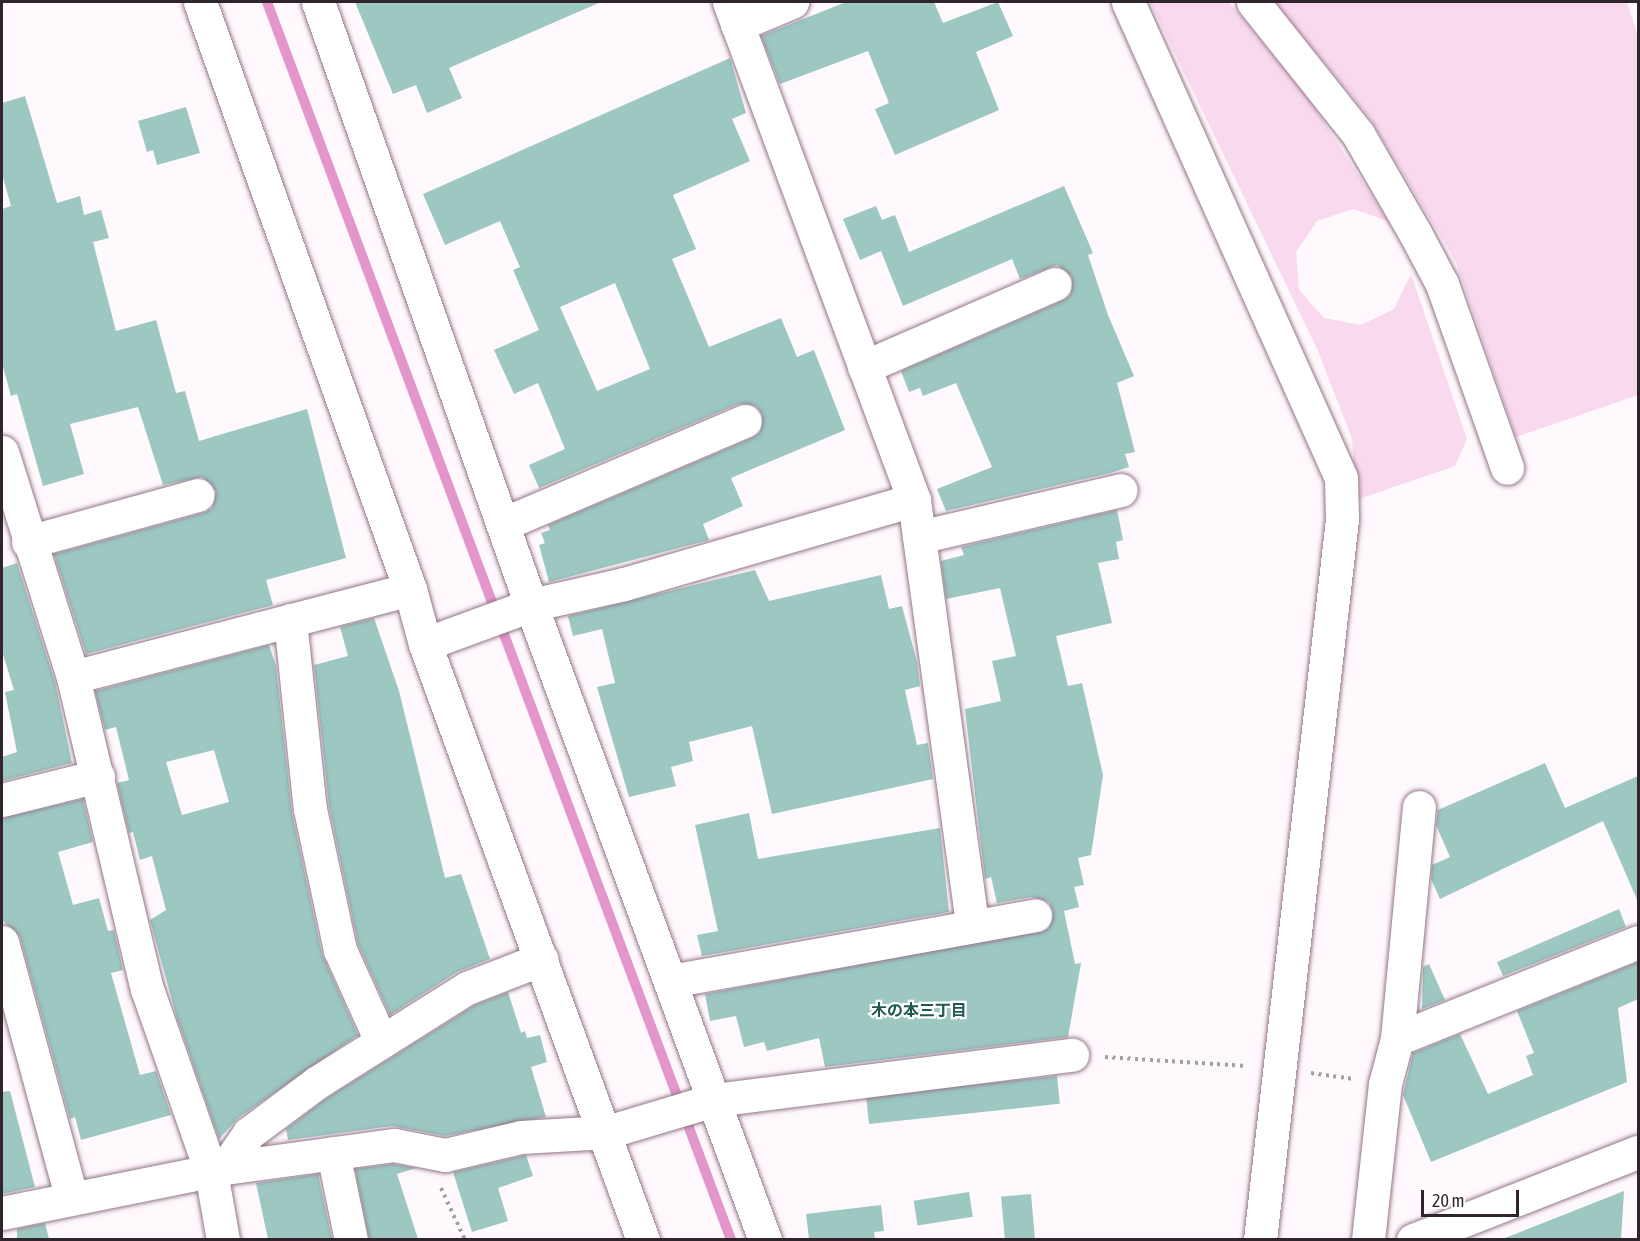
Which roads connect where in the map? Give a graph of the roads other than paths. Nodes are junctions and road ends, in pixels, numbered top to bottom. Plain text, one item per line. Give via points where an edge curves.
1 (200, 2) edge
2 (318, 2) edge
3 (792, 2) edge
4 (1128, 2) edge
5 (1253, 2) edge
6 (733, 13) edge
7 (1055, 284) dead end
8 (864, 367) junction
9 (745, 421) dead end
10 (2, 452) edge
11 (1507, 468) dead end
12 (1121, 490) dead end
13 (198, 495) dead end
14 (914, 500) junction
15 (502, 524) junction
16 (919, 537) junction
17 (28, 542) junction
18 (410, 589) junction
19 (531, 605) junction
20 (290, 620) junction
21 (425, 644) junction
22 (73, 677) junction
23 (98, 776) junction
24 (2, 800) edge
25 (1419, 807) dead end
26 (1035, 915) dead end
27 (972, 926) junction
28 (2, 942) edge
29 (1638, 942) edge
30 (542, 959) junction
31 (670, 981) junction
32 (1397, 1039) junction
33 (381, 1041) junction
34 (1072, 1054) road end
35 (714, 1100) junction
36 (607, 1132) junction
37 (1638, 1152) edge
38 (333, 1153) junction
39 (218, 1170) junction
40 (72, 1199) junction
41 (2, 1213) edge
42 (223, 1239) edge
43 (351, 1239) edge
44 (643, 1239) edge
45 (765, 1239) edge
46 (1260, 1239) edge
47 (1368, 1239) edge
48 (1413, 1239) edge

1 - 18 street
2 - 15 street
3 - 6 street
4 - 46 street via 1341,478 1342,519
5 - 11 street via 1358,134 1442,284
6 - 8 street
7 - 8 street
8 - 14 street
9 - 15 street
10 - 17 street
12 - 16 street
13 - 17 street
14 - 16 street
14 - 19 street via 624,584
15 - 19 street
16 - 27 street
17 - 22 street
18 - 20 street
18 - 21 street
19 - 21 street
19 - 31 street
20 - 22 street
20 - 33 street via 310,809 335,926 350,980
21 - 30 street
22 - 23 street
23 - 24 street
23 - 39 street via 147,989
25 - 32 street
26 - 27 street
27 - 31 street
28 - 40 street
29 - 32 street
30 - 33 street via 467,988
30 - 36 street
31 - 35 street
32 - 47 street via 1385,1084
33 - 39 street via 249,1133
34 - 35 street
35 - 36 street
35 - 45 street
36 - 38 street via 521,1137 445,1155 394,1145
36 - 44 street
37 - 48 street
38 - 39 street
38 - 43 street
39 - 40 street
39 - 42 street
40 - 41 street

